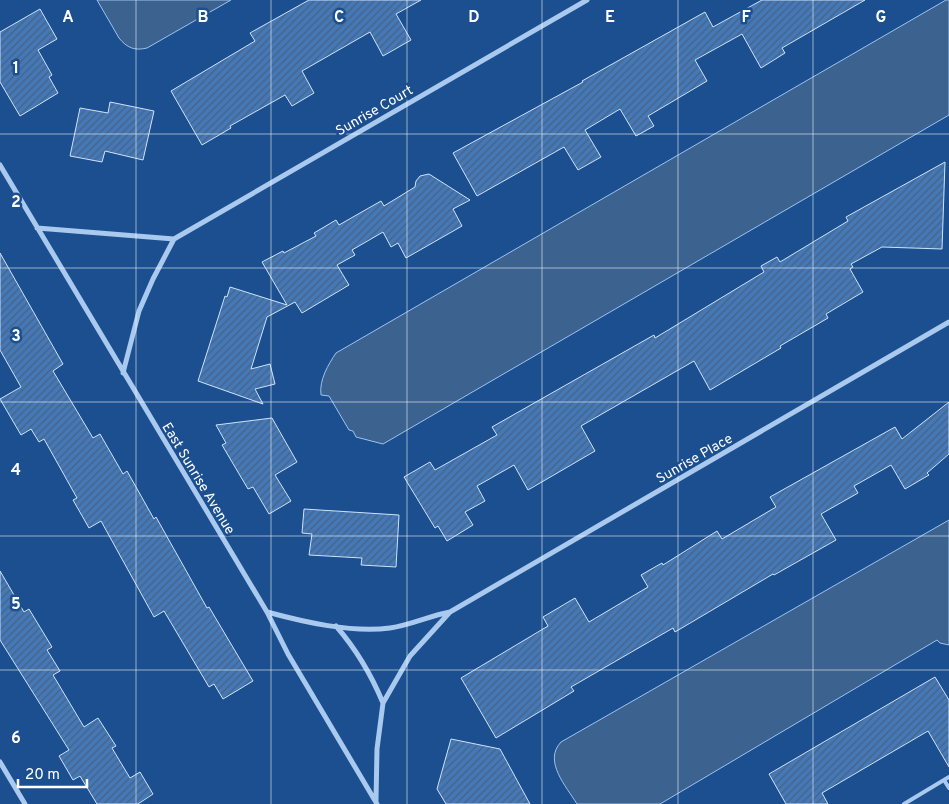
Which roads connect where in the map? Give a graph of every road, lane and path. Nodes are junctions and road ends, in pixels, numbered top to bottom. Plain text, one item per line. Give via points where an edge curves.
1 (587, 0) edge
2 (0, 165) edge
3 (37, 228) junction
4 (174, 239) junction
5 (949, 322) edge
6 (123, 372) junction
7 (267, 612) junction
8 (450, 612) junction
9 (336, 626) junction
10 (383, 702) junction
11 (0, 762) edge
12 (949, 777) edge
13 (944, 780) junction
14 (949, 788) edge
15 (377, 803) edge
16 (25, 804) edge
17 (904, 804) edge

1 - 4 street, Sunrise Court
2 - 3 street, East Sunrise Avenue
3 - 4 street
3 - 6 street, East Sunrise Avenue
4 - 6 street via 140,311
5 - 8 street, Sunrise Place
6 - 7 street, East Sunrise Avenue
7 - 9 street, Sunrise Place via 303,622
7 - 15 street, East Sunrise Avenue via 288,654
8 - 9 street, Sunrise Place via 388,628
8 - 10 street, Sunrise Place via 410,656
9 - 10 street via 365,665
10 - 15 street, Sunrise Place via 377,749
11 - 16 street
12 - 13 lane
13 - 14 lane
13 - 17 lane

